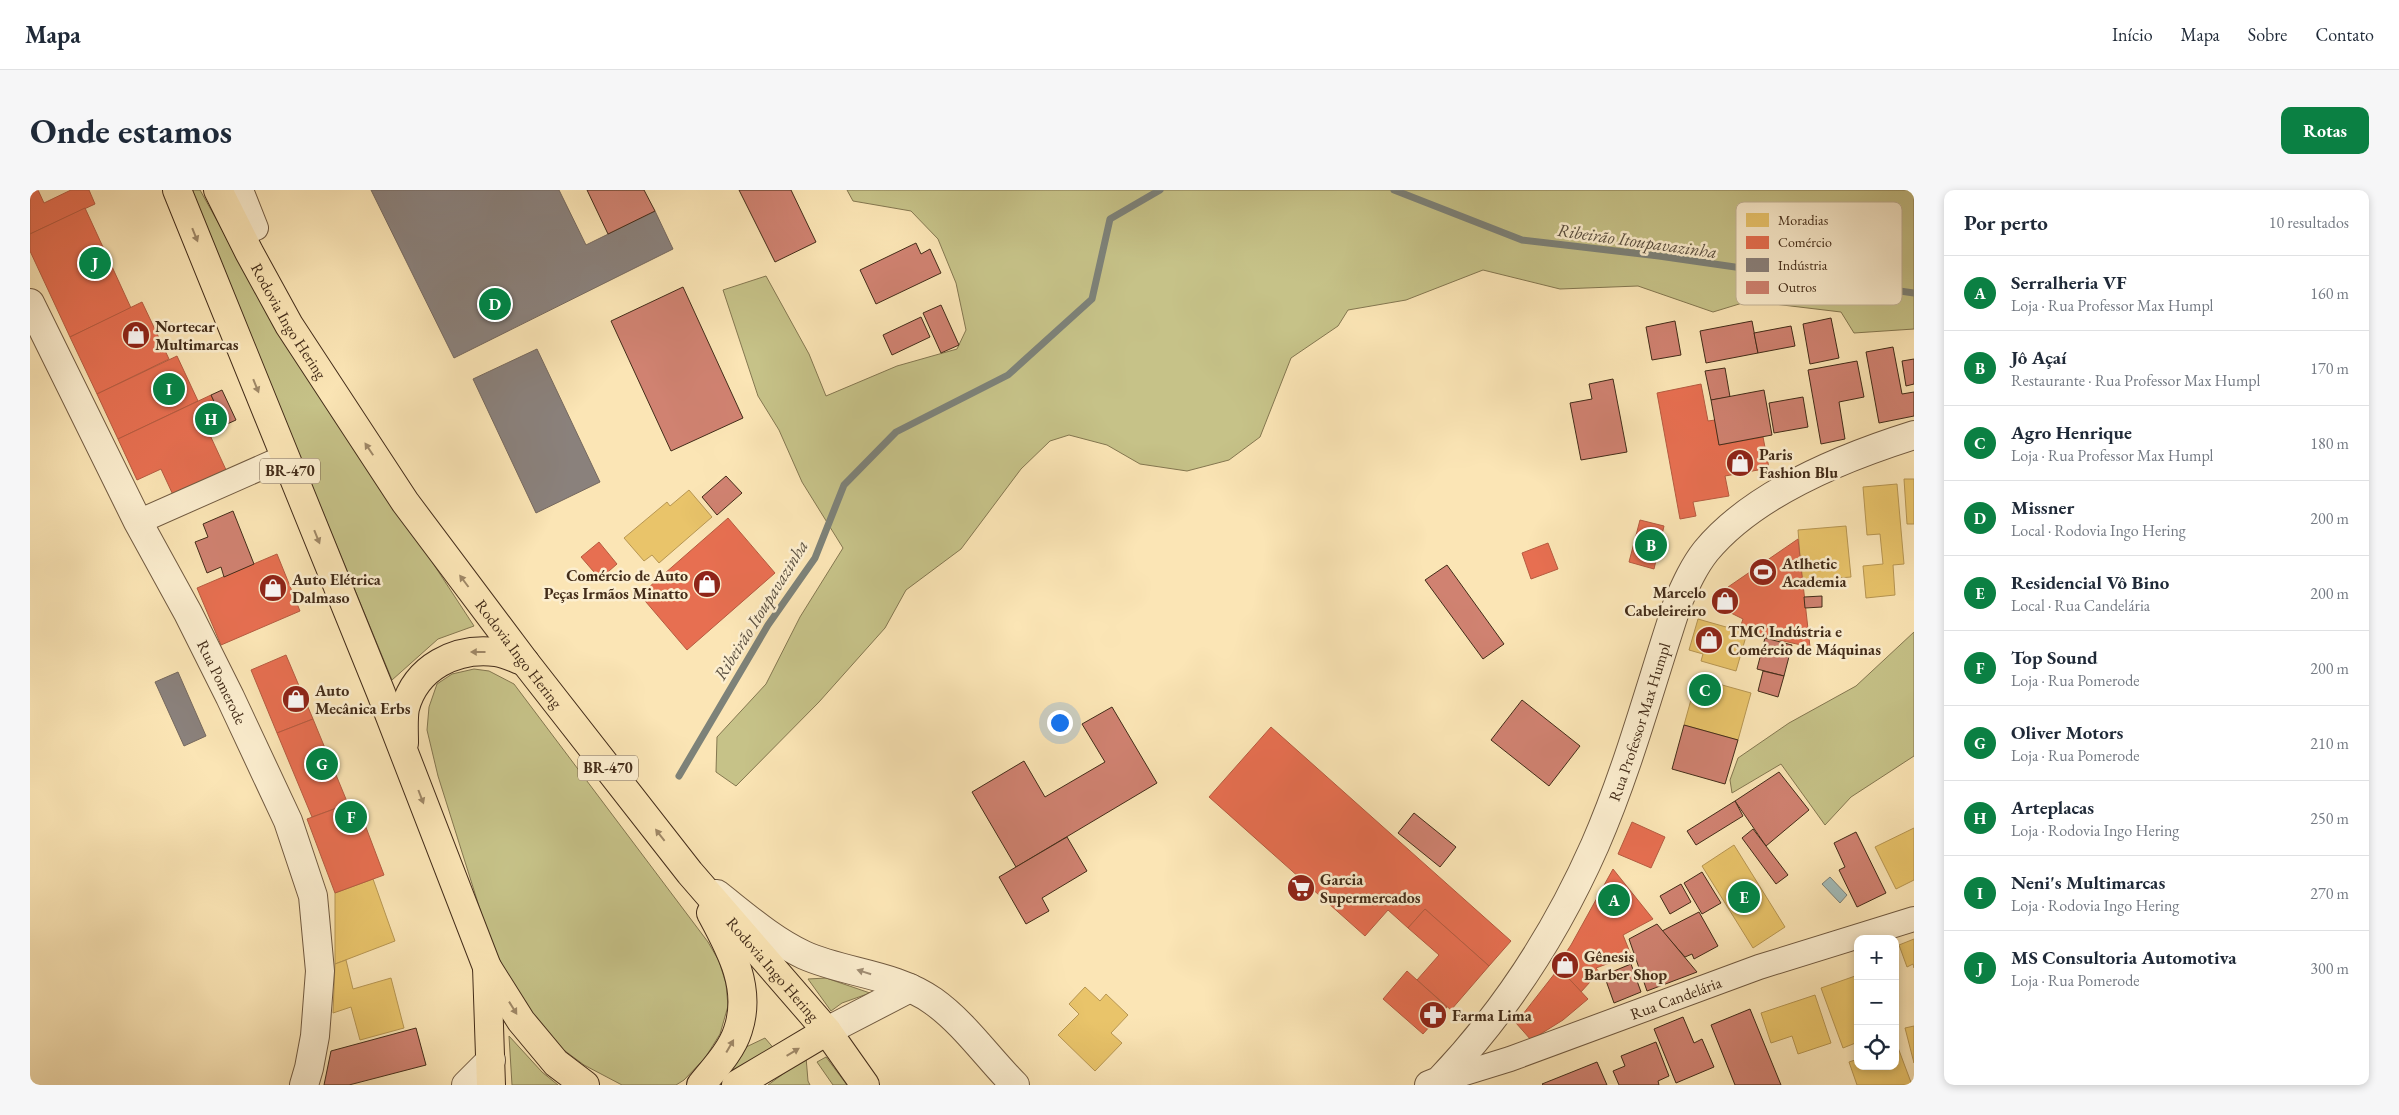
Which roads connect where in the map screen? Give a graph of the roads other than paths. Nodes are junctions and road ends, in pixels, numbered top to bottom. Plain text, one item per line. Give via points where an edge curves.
1 (177, 190) edge
2 (218, 190) edge
3 (241, 190) edge
4 (256, 228) dead end
5 (30, 303) edge
6 (1914, 435) edge
7 (285, 457) junction
8 (138, 522) junction
9 (525, 662) junction
10 (403, 752) junction
11 (690, 873) junction
12 (1914, 919) edge
13 (487, 967) junction
14 (910, 988) junction
15 (827, 1031) junction
16 (491, 1072) edge
17 (1434, 1083) edge
18 (304, 1085) edge
19 (466, 1085) edge
20 (585, 1085) edge
21 (701, 1085) edge
22 (736, 1085) edge
23 (865, 1085) edge
24 (1015, 1085) edge

1 -> 7 main road, BR-470
9 -> 2 main road, Rodovia Ingo Hering / BR-470 via 405,502 348,416 289,325
3 - 4 street
5 - 8 street, Rua Pomerode
6 - 17 street, Rua Professor Max Humpl via 1848,458 1790,485 1764,501 1706,551 1678,602 1610,806 1577,882 1517,985 1482,1034
7 - 8 street
7 -> 10 main road, BR-470
8 - 18 street, Rua Pomerode via 230,696 288,822 313,896 320,971 314,1036
9 -> 10 main road via 497,652 471,651 446,658 426,671 405,708
11 -> 9 main road, Rodovia Ingo Hering / BR-470
10 -> 13 main road, BR-470
14 -> 11 street via 806,956 778,941
11 - 15 main road, Rodovia Ingo Hering / BR-470
21 -> 11 main road via 738,1031 744,995 740,974 725,939
12 - 17 street, Rua Candelária via 1759,967 1510,1060
13 - 16 main road
13 -> 20 main road, BR-470 via 521,1021 556,1063
14 - 15 street
14 - 24 street via 933,1001 957,1022
22 -> 15 main road
15 - 23 main road, Rodovia Ingo Hering / BR-470
16 - 19 street

